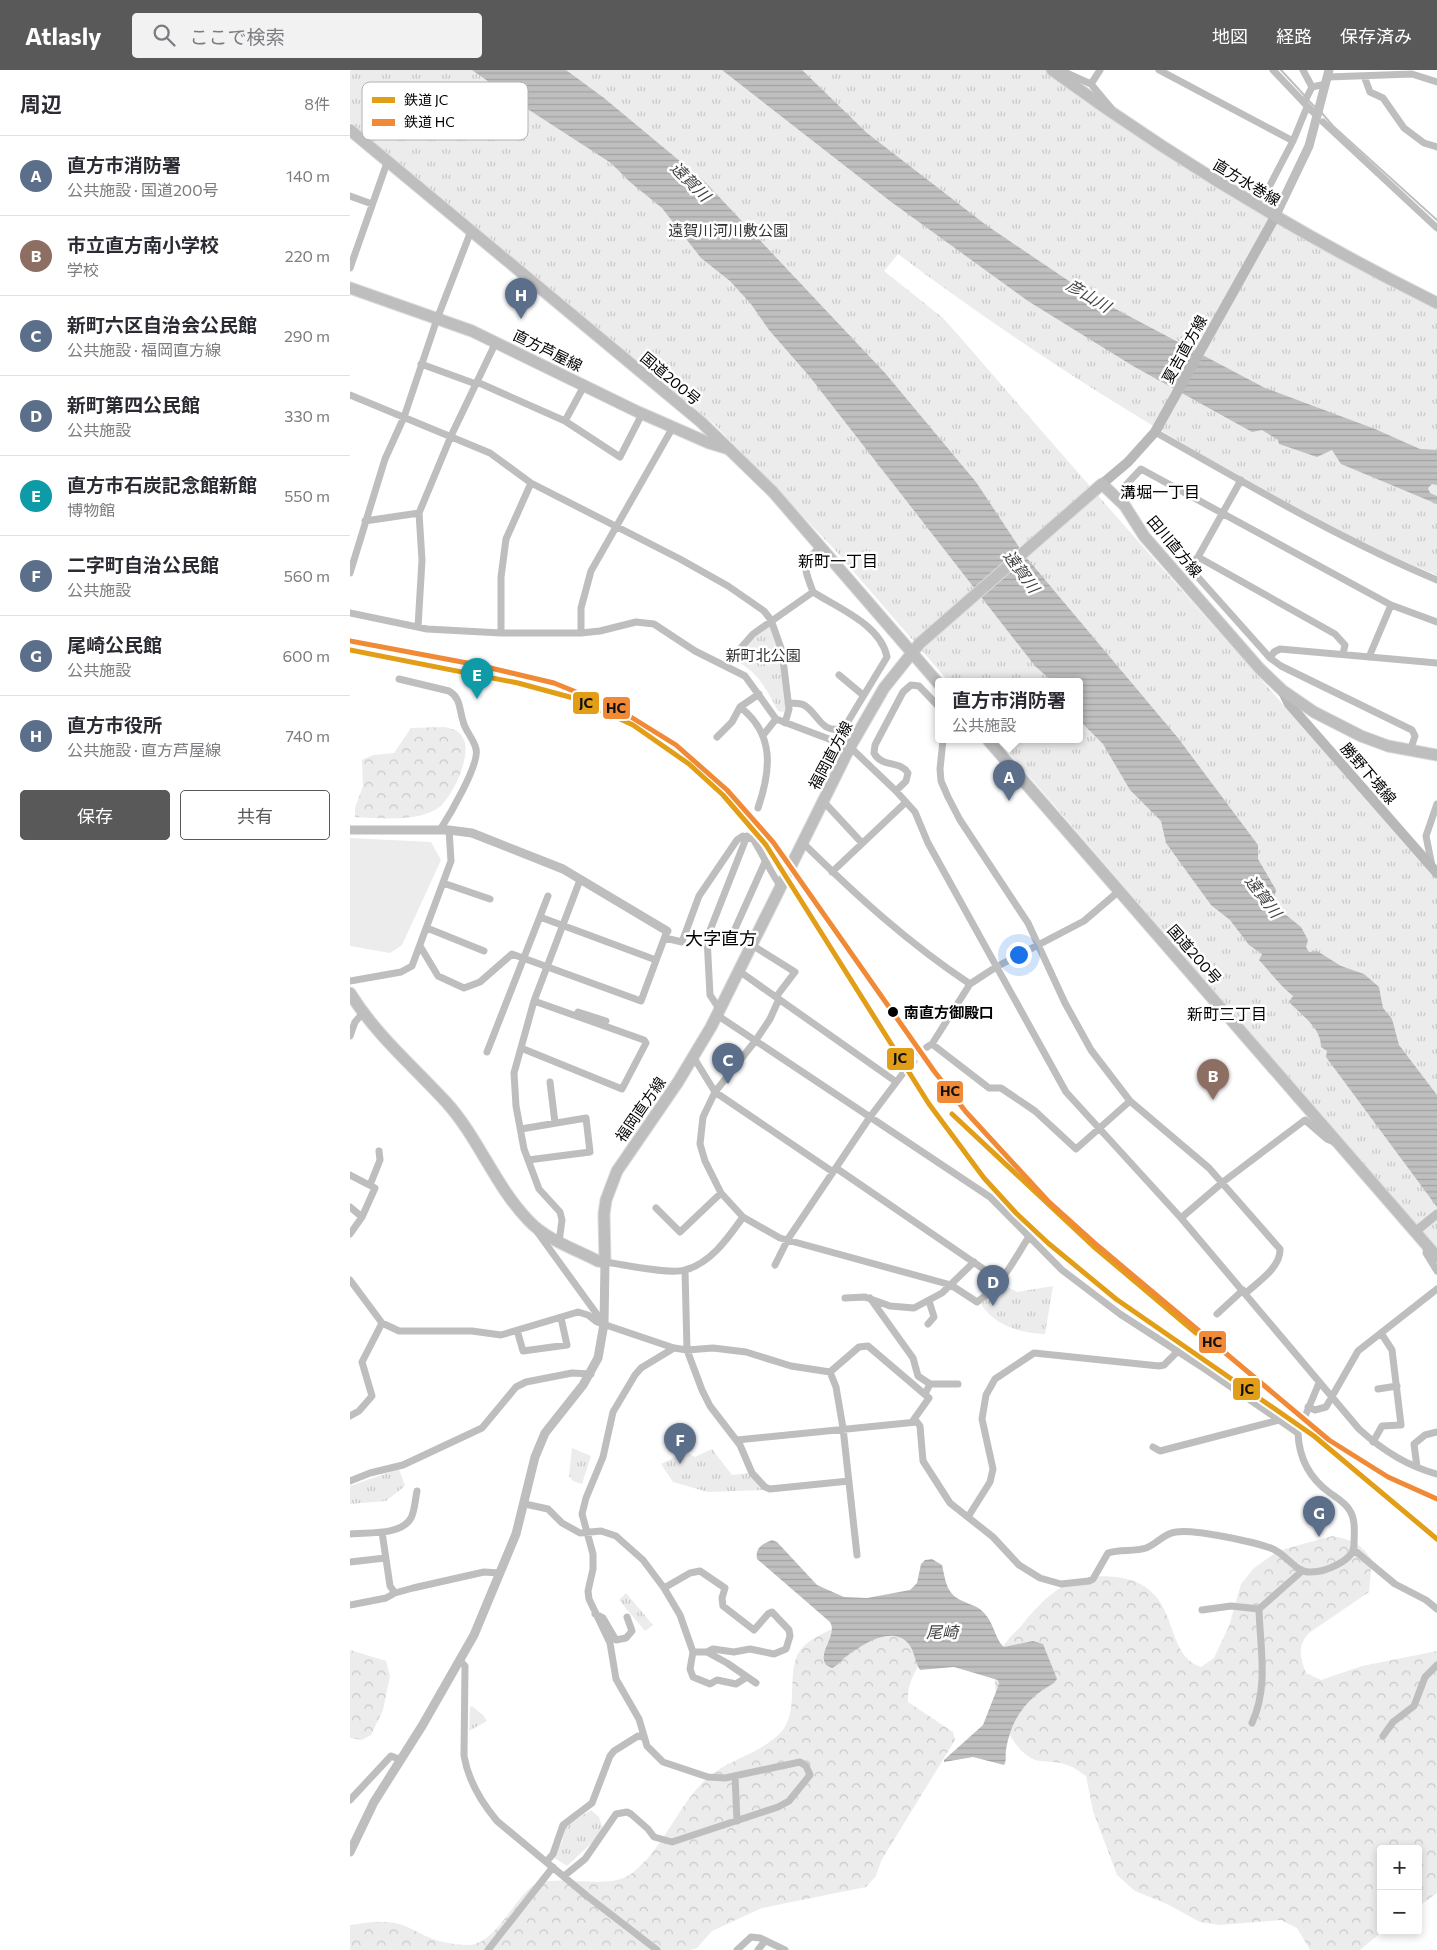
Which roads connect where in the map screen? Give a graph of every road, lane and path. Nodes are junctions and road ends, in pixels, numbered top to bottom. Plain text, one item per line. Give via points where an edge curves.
1 (1052, 70) edge
2 (1060, 70) edge
3 (1100, 70) edge
4 (1159, 70) edge
5 (1273, 70) edge
6 (1303, 70) edge
7 (1392, 72) edge
8 (1361, 74) edge
9 (1328, 77) edge
10 (1437, 82) edge
11 (1091, 84) junction
12 (1312, 87) junction
13 (1308, 107) junction
14 (1119, 118) junction
15 (1323, 122) dead end
16 (350, 130) edge
17 (362, 139) edge
18 (363, 140) edge
19 (1293, 141) junction
20 (1437, 147) edge
21 (388, 160) junction
22 (1268, 188) dead end
23 (350, 196) edge
24 (372, 204) junction
25 (1275, 216) junction
26 (1437, 228) edge
27 (471, 231) junction
28 (350, 268) edge
29 (350, 288) edge
30 (1437, 303) edge
31 (436, 319) junction
32 (496, 342) junction
33 (421, 364) junction
34 (476, 383) junction
35 (584, 384) junction
36 (350, 395) edge
37 (642, 414) junction
38 (404, 417) junction
39 (565, 421) junction
40 (673, 427) junction
41 (1156, 430) junction
42 (451, 436) junction
43 (729, 449) junction
44 (1241, 480) junction
45 (531, 483) junction
46 (1102, 484) junction
47 (1126, 485) dead end
48 (419, 513) junction
49 (1222, 514) junction
50 (365, 521) junction
51 (615, 526) junction
52 (821, 547) junction
53 (1198, 557) junction
54 (350, 574) edge
55 (1437, 580) edge
56 (813, 592) junction
57 (1391, 605) junction
58 (350, 613) edge
59 (771, 620) junction
60 (1437, 622) edge
61 (418, 627) junction
62 (501, 633) junction
63 (581, 633) junction
64 (911, 652) junction
65 (1343, 654) junction
66 (1369, 657) junction
67 (1270, 658) junction
68 (1437, 664) edge
69 (725, 666) junction
70 (839, 675) dead end
71 (399, 679) dead end
72 (935, 679) edge
73 (1282, 690) junction
74 (759, 694) junction
75 (863, 695) junction
76 (788, 702) junction
77 (935, 703) edge
78 (740, 707) junction
79 (776, 719) junction
80 (785, 723) junction
81 (764, 734) junction
82 (717, 738) dead end
83 (943, 743) edge
84 (991, 743) edge
85 (850, 747) junction
86 (1410, 751) junction
87 (1437, 755) edge
88 (896, 791) junction
89 (823, 802) junction
90 (906, 802) junction
91 (1437, 804) edge
92 (758, 808) dead end
93 (350, 830) edge
94 (445, 830) junction
95 (747, 836) junction
96 (803, 843) junction
97 (862, 843) junction
98 (765, 862) junction
99 (1435, 871) edge
100 (832, 872) junction
101 (580, 880) junction
102 (443, 883) junction
103 (781, 887) junction
104 (1119, 891) junction
105 (548, 896) dead end
106 (490, 899) dead end
107 (540, 917) junction
108 (562, 925) junction
109 (427, 928) junction
110 (734, 931) dead end
111 (666, 934) junction
112 (1039, 944) junction
113 (752, 945) junction
114 (420, 946) junction
115 (484, 951) dead end
116 (523, 958) junction
117 (656, 960) junction
118 (547, 966) junction
119 (996, 967) junction
120 (739, 971) junction
121 (350, 981) edge
122 (970, 984) junction
123 (350, 993) edge
124 (777, 998) junction
125 (534, 999) junction
126 (719, 1012) junction
127 (363, 1013) junction
128 (606, 1022) dead end
129 (350, 1036) edge
130 (756, 1040) junction
131 (521, 1048) junction
132 (487, 1052) dead end
133 (694, 1058) junction
134 (904, 1072) tunnel mouth
135 (895, 1081) junction
136 (550, 1082) dead end
137 (715, 1092) junction
138 (1130, 1101) junction
139 (870, 1117) junction
140 (555, 1123) junction
141 (1099, 1128) junction
142 (521, 1129) junction
143 (1338, 1141) junction
144 (379, 1151) dead end
145 (528, 1160) junction
146 (834, 1170) junction
147 (350, 1175) edge
148 (1223, 1182) junction
149 (370, 1185) junction
150 (721, 1193) junction
151 (350, 1207) edge
152 (656, 1208) dead end
153 (1437, 1214) edge
154 (362, 1217) junction
155 (743, 1217) junction
156 (1181, 1218) junction
157 (529, 1221) junction
158 (1418, 1229) junction
159 (350, 1234) edge
160 (1028, 1238) junction
161 (788, 1239) junction
162 (558, 1242) junction
163 (1427, 1245) junction
164 (1437, 1257) edge
165 (604, 1262) junction
166 (974, 1262) junction
167 (775, 1265) dead end
168 (685, 1270) junction
169 (1437, 1271) edge
170 (350, 1280) edge
171 (1001, 1281) junction
172 (951, 1285) junction
173 (1437, 1289) edge
174 (1245, 1291) junction
175 (845, 1298) dead end
176 (869, 1298) junction
177 (929, 1301) junction
178 (1217, 1314) dead end
179 (561, 1318) junction
180 (382, 1323) junction
181 (604, 1324) junction
182 (928, 1324) dead end
183 (517, 1330) junction
184 (1381, 1333) junction
185 (674, 1348) junction
186 (687, 1350) junction
187 (1178, 1351) junction
188 (830, 1372) junction
189 (591, 1374) junction
190 (1319, 1383) junction
191 (930, 1384) junction
192 (958, 1384) dead end
193 (1397, 1386) junction
194 (1378, 1389) dead end
195 (925, 1394) junction
196 (1332, 1398) junction
197 (1308, 1407) junction
198 (350, 1416) edge
199 (1279, 1420) junction
200 (912, 1422) junction
201 (843, 1428) junction
202 (1437, 1432) edge
203 (1298, 1433) junction
204 (737, 1440) junction
205 (1373, 1442) junction
206 (1153, 1447) dead end
207 (1416, 1467) junction
208 (1437, 1474) edge
209 (350, 1481) edge
210 (849, 1481) junction
211 (417, 1491) dead end
212 (525, 1504) junction
213 (968, 1517) junction
214 (382, 1532) junction
215 (587, 1533) junction
216 (350, 1534) edge
217 (1354, 1550) junction
218 (858, 1556) dead end
219 (385, 1558) junction
220 (350, 1562) edge
221 (1302, 1571) junction
222 (500, 1574) junction
223 (664, 1588) junction
224 (395, 1593) junction
225 (350, 1605) edge
226 (1259, 1609) junction
227 (1437, 1609) edge
228 (1202, 1610) dead end
229 (595, 1614) junction
230 (628, 1617) dead end
231 (693, 1652) junction
232 (707, 1652) junction
233 (460, 1661) junction
234 (1437, 1665) edge
235 (747, 1677) junction
236 (756, 1684) dead end
237 (1252, 1723) dead end
238 (1383, 1736) dead end
239 (643, 1737) junction
240 (401, 1760) junction
241 (735, 1776) junction
242 (350, 1800) edge
243 (737, 1821) junction
244 (352, 1840) edge
245 (350, 1852) edge
246 (547, 1861) junction
247 (553, 1867) junction
248 (564, 1876) junction
249 (765, 1941) junction
250 (488, 1950) edge
251 (657, 1950) edge
252 (737, 1950) edge
253 (758, 1950) edge
254 (785, 1950) edge

1 - 14 main road, 直方水巻線
2 - 11 street
3 - 11 street
4 - 19 street
5 - 13 street
6 - 12 street
7 - 8 street
7 - 10 street
8 - 9 street
8 - 20 street via 1370,92 1383,98 1404,128 1424,143
9 - 12 street
9 - 25 street via 1309,146
11 - 14 street
12 - 13 street
13 - 19 street
14 - 25 main road, 直方水巻線
15 - 26 street
16 - 17 main road, 国道200号
18 - 21 main road, 国道200号
19 - 22 street
21 - 24 street
21 - 27 main road, 国道200号
23 - 24 street
24 - 28 street
25 - 30 main road, 直方水巻線 via 1362,266
25 - 41 main road, 夏吉直方線
27 - 31 street
27 - 43 main road, 国道200号 via 664,390
29 - 31 main road, 直方芦屋線
31 - 32 main road, 直方芦屋線
31 - 33 street
32 - 34 street
32 - 35 main road, 直方芦屋線
33 - 34 street
33 - 38 street
34 - 39 street
34 - 42 street
35 - 37 main road, 直方芦屋線
35 - 39 street
36 - 38 street
37 - 39 street via 620,457
37 - 40 main road, 直方芦屋線
38 - 42 street
38 - 50 street via 385,459
40 - 43 main road, 直方芦屋線
40 - 51 street
41 - 44 street
41 - 46 main road, 夏吉直方線 via 1128,462
42 - 45 street via 490,453
42 - 48 street
43 - 52 main road, 国道200号 via 773,492
44 - 49 street
44 - 55 street via 1324,528
45 - 51 street
45 - 62 street via 506,540 501,577
46 - 64 main road
46 - 73 main road, 田川直方線 via 1260,669
47 - 49 street via 1141,469
48 - 50 street
48 - 61 street via 422,560
49 - 53 street
49 - 57 street
50 - 54 street
51 - 59 street via 728,586 764,611
51 - 63 street via 585,588
52 - 56 street via 806,560 804,566
52 - 64 main road, 国道200号
53 - 65 street via 1335,634 1345,645
53 - 67 street via 1188,566
56 - 59 street
56 - 75 street via 871,629 886,650 887,657
57 - 60 street
57 - 66 street
58 - 61 street
59 - 69 street via 753,634
59 - 76 street via 782,651
61 - 62 street
62 - 63 street
63 - 69 street via 646,622
64 - 72 main road, 国道200号
64 - 85 main road, 福岡直方線 via 884,688
65 - 66 street
65 - 67 street via 1280,649
66 - 68 street
67 - 86 street via 1305,679 1412,730 1416,736
69 - 74 street via 745,676
70 - 75 street
71 - 94 street via 455,694 460,703 463,724 476,749 474,765
73 - 86 main road, 田川直方線 via 1342,727 1388,746
73 - 99 main road, 勝野下境線 via 1289,704
74 - 78 street
74 - 79 street
75 - 76 street via 848,724 835,730 823,725 804,705
76 - 80 street
77 - 88 street via 919,686 911,685 903,692 875,745 874,753 881,762 901,767 908,773 906,781
78 - 81 street
78 - 82 street via 732,722
79 - 80 street
79 - 81 street
80 - 85 street
81 - 92 street via 767,772
83 - 112 street via 941,781 948,797
84 - 104 main road, 国道200号
85 - 88 street
85 - 89 main road, 福岡直方線
86 - 87 main road, 田川直方線
88 - 90 street
89 - 96 main road, 福岡直方線
89 - 97 street
90 - 97 street
90 - 119 street via 915,812 928,843
91 - 99 street via 1426,836
93 - 94 street
94 - 101 street via 480,836 563,869
94 - 102 street via 452,854
95 - 98 street via 753,839
95 - 111 street via 737,840 699,896 682,942
95 - 126 street via 707,938 710,995
96 - 100 street
96 - 103 main road, 福岡直方線
97 - 100 street
98 - 103 street
98 - 110 street
100 - 122 street via 925,954
101 - 108 street
101 - 111 street
102 - 106 street
102 - 109 street
103 - 113 main road, 福岡直方線
104 - 112 street via 1084,921
104 - 143 main road, 国道200号
105 - 107 street
107 - 108 street
107 - 116 street
108 - 117 street
108 - 118 street
109 - 114 street
109 - 115 street
111 - 117 street
112 - 119 street
112 - 138 street via 1065,1003 1091,1050
113 - 120 main road, 福岡直方線
113 - 124 street via 794,972
114 - 116 street via 438,976 464,988 480,982 508,955
114 - 121 street via 412,966 400,972
116 - 118 street
116 - 132 street
117 - 118 street via 641,1001
118 - 125 street
119 - 122 street
119 - 141 street via 1066,1092
120 - 124 street
120 - 126 main road, 福岡直方線
122 - 141 street via 929,1045 989,1088 1000,1088 1035,1111 1076,1149
123 - 127 main road
124 - 130 street via 770,1019
124 - 135 street
125 - 128 street
125 - 131 street
125 - 131 street via 646,1043 622,1089
126 - 130 street
126 - 133 main road, 福岡直方線
127 - 129 street via 355,1022
127 - 157 main road via 447,1103
130 - 137 street
130 - 139 street
131 - 142 street via 514,1073
133 - 137 street
133 - 165 main road, 福岡直方線 via 617,1171 604,1214
134 - 135 street
135 - 139 street
136 - 140 street
137 - 146 street
137 - 150 street via 703,1117 700,1144
138 - 141 street
138 - 148 street
139 - 146 street
139 - 160 street via 990,1197
140 - 142 street
140 - 145 street via 586,1118 590,1152
141 - 156 street
142 - 145 street
143 - 148 street via 1327,1139 1306,1120
143 - 158 main road, 国道200号
144 - 149 street via 378,1165
145 - 162 street via 539,1189 560,1212 562,1220
146 - 161 street
146 - 166 street
147 - 149 street
148 - 156 street
148 - 174 street via 1280,1249 1271,1271
149 - 154 street via 375,1188
150 - 152 street via 680,1232
150 - 155 street
151 - 154 street
153 - 158 street
154 - 159 street
155 - 161 street via 780,1238
155 - 168 street via 723,1246
156 - 174 street
157 - 162 main road
157 - 181 street
158 - 163 main road, 国道200号
160 - 171 street
160 - 187 street via 1062,1270 1120,1314
161 - 167 street
161 - 172 street
162 - 165 main road
163 - 164 main road, 国道200号
163 - 169 street via 1426,1253
165 - 168 street
165 - 181 street
166 - 171 street
166 - 172 street
168 - 186 street
170 - 180 street
171 - 172 street via 977,1302
172 - 177 street
173 - 184 street
174 - 178 street
174 - 190 street
175 - 176 street
176 - 177 street via 890,1306 914,1308
176 - 191 street via 913,1358 918,1376
177 - 182 street via 934,1317
179 - 181 street via 578,1312
179 - 183 street
179 - 183 street via 567,1345 523,1351
180 - 183 street via 398,1331 409,1332 472,1330 501,1334
180 - 198 street via 362,1362 372,1396 360,1411
181 - 185 street
181 - 189 street via 598,1358
184 - 193 street via 1392,1350
184 - 196 street via 1358,1351
185 - 186 street
185 - 215 street via 634,1374 613,1412 603,1457 582,1514
186 - 188 street via 713,1348 746,1352 791,1366
186 - 204 street via 710,1406
187 - 199 street
187 - 213 street via 1159,1366 1034,1353 995,1379 986,1395 982,1419 993,1469 990,1482
188 - 195 street via 859,1347 868,1346
188 - 201 street
189 - 209 street via 572,1373 526,1382 516,1387 482,1428 404,1465
189 - 212 street via 545,1433 535,1457
190 - 196 street
190 - 197 street
191 - 192 street
191 - 195 street
193 - 194 street
193 - 205 street via 1402,1426 1382,1426
195 - 200 street via 929,1398
196 - 197 street via 1326,1407 1315,1410
196 - 205 street
197 - 203 street
199 - 203 street
199 - 206 street via 1160,1451
200 - 201 street
200 - 213 street via 920,1426 923,1461 931,1476 950,1503
201 - 204 street
201 - 210 street
202 - 207 street via 1425,1435 1414,1444
203 - 217 street via 1306,1468 1313,1480 1351,1511
204 - 210 street via 752,1473 770,1489
205 - 207 street via 1380,1449
207 - 208 street
210 - 218 street
211 - 214 street via 410,1521
212 - 215 street via 548,1509 572,1530
212 - 222 street
213 - 221 street via 994,1537 1019,1566 1040,1578 1061,1584 1089,1581 1108,1553 1147,1548 1177,1531 1272,1548
214 - 216 street
214 - 219 street
215 - 223 street via 601,1531 616,1536 643,1560
215 - 229 street via 594,1569 588,1591
217 - 221 street via 1330,1567
217 - 227 street via 1395,1584
219 - 220 street
219 - 224 street via 390,1586
221 - 226 street
222 - 224 street via 484,1572
222 - 233 street
223 - 231 street via 680,1615
223 - 232 street via 700,1571 725,1588 724,1606 754,1630 772,1612 789,1630 786,1649 774,1654 750,1649 734,1652 713,1649
224 - 225 street via 386,1598
226 - 228 street via 1232,1606
226 - 237 street via 1264,1679 1261,1700
229 - 230 street via 603,1618 616,1640 626,1638 632,1631
229 - 239 street via 610,1643 616,1679 639,1719
231 - 232 street
231 - 235 street via 691,1673 706,1684 716,1680 736,1684
232 - 235 street
233 - 240 street
233 - 246 street via 465,1666 466,1765 485,1807 497,1821
234 - 238 street via 1425,1677 1414,1706 1393,1722
235 - 236 street
239 - 241 street via 663,1762 708,1777
239 - 246 street via 638,1736 610,1756 592,1804 563,1825 553,1854
240 - 242 street via 392,1756
240 - 244 street
241 - 243 street
241 - 243 street via 800,1762 810,1775 789,1801
243 - 248 street via 672,1842 654,1837 631,1814 616,1814 584,1859
244 - 245 street
246 - 247 street
247 - 248 street
247 - 250 street
248 - 251 street
249 - 252 street via 751,1937
249 - 253 street
249 - 254 street

